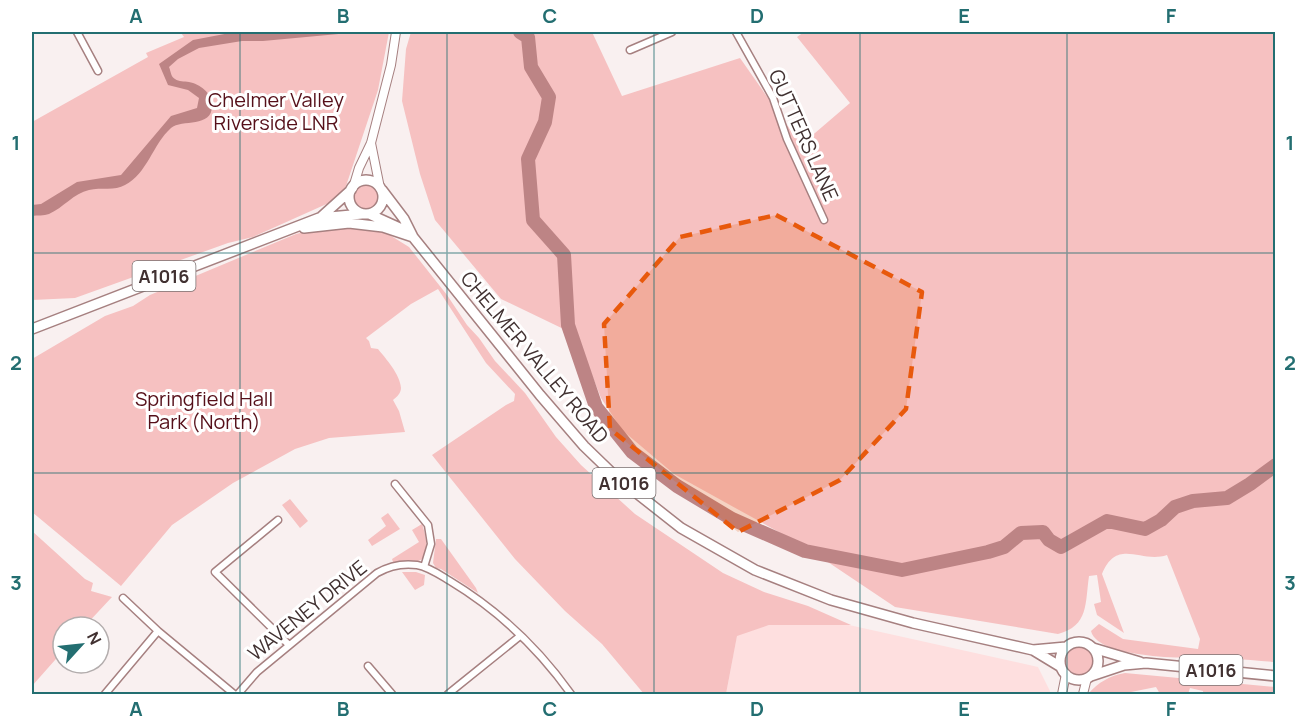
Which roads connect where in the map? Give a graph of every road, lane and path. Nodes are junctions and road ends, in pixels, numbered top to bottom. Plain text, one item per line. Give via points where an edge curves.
1 (77, 32) edge
2 (396, 32) edge
3 (669, 32) edge
4 (736, 32) edge
5 (630, 50) dead end
6 (98, 71) dead end
7 (371, 143) junction
8 (352, 189) junction
9 (381, 189) junction
10 (366, 214) junction
11 (320, 218) junction
12 (824, 220) dead end
13 (292, 228) junction
14 (413, 237) junction
15 (34, 328) edge
16 (395, 484) dead end
17 (278, 520) dead end
18 (424, 567) junction
19 (123, 598) dead end
20 (159, 631) junction
21 (520, 636) junction
22 (289, 645) junction
23 (1066, 647) junction
24 (1093, 648) junction
25 (1033, 650) junction
26 (1146, 663) junction
27 (368, 666) dead end
28 (1063, 671) junction
29 (1275, 676) edge
30 (1089, 677) junction
31 (457, 692) edge
32 (105, 694) edge
33 (236, 694) edge
34 (392, 694) edge
35 (448, 694) edge
36 (571, 694) edge
37 (1062, 694) edge
38 (1083, 694) edge

1 - 6 street
2 - 7 street
3 - 5 street
4 - 12 street, GUTTERS LANE via 773,98 787,140
7 - 8 street
7 - 9 street
8 - 9 main road via 367,180
8 - 10 main road via 351,204
8 - 11 main road, CHELMER VALLEY ROAD / A1016
9 - 10 main road via 381,205
9 - 14 main road, CHELMER VALLEY ROAD / A1016
10 - 11 main road, CHELMER VALLEY ROAD / A1016
10 - 14 main road, CHELMER VALLEY ROAD / A1016 via 396,225
11 - 13 main road, CHELMER VALLEY ROAD / A1016
13 - 14 main road, A1016 via 349,223 383,227
13 - 15 main road, CHELMER VALLEY ROAD / A1016
14 - 25 main road, CHELMER VALLEY ROAD / A1016 via 584,446 681,528 755,570 831,600
16 - 18 street via 428,525 431,544
17 - 22 street via 215,572
18 - 21 street, WAVENEY DRIVE via 476,598
18 - 22 street, WAVENEY DRIVE via 407,564 386,568
19 - 20 street
20 - 32 street
20 - 33 street
21 - 31 street
21 - 36 street, WAVENEY DRIVE
22 - 33 street, WAVENEY DRIVE
23 - 24 main road, A1016 via 1081,642
23 - 25 main road, CHELMER VALLEY ROAD / A1016
23 - 28 main road via 1060,658
24 - 26 main road, A1016
24 - 30 main road via 1098,662
25 - 28 main road, CHELMER VALLEY ROAD / A1016
26 - 29 main road, A1016
26 - 30 main road, A1016 via 1124,665
27 - 34 street
28 - 30 main road, A1016 via 1076,679
28 - 37 street
30 - 38 street
31 - 35 street

